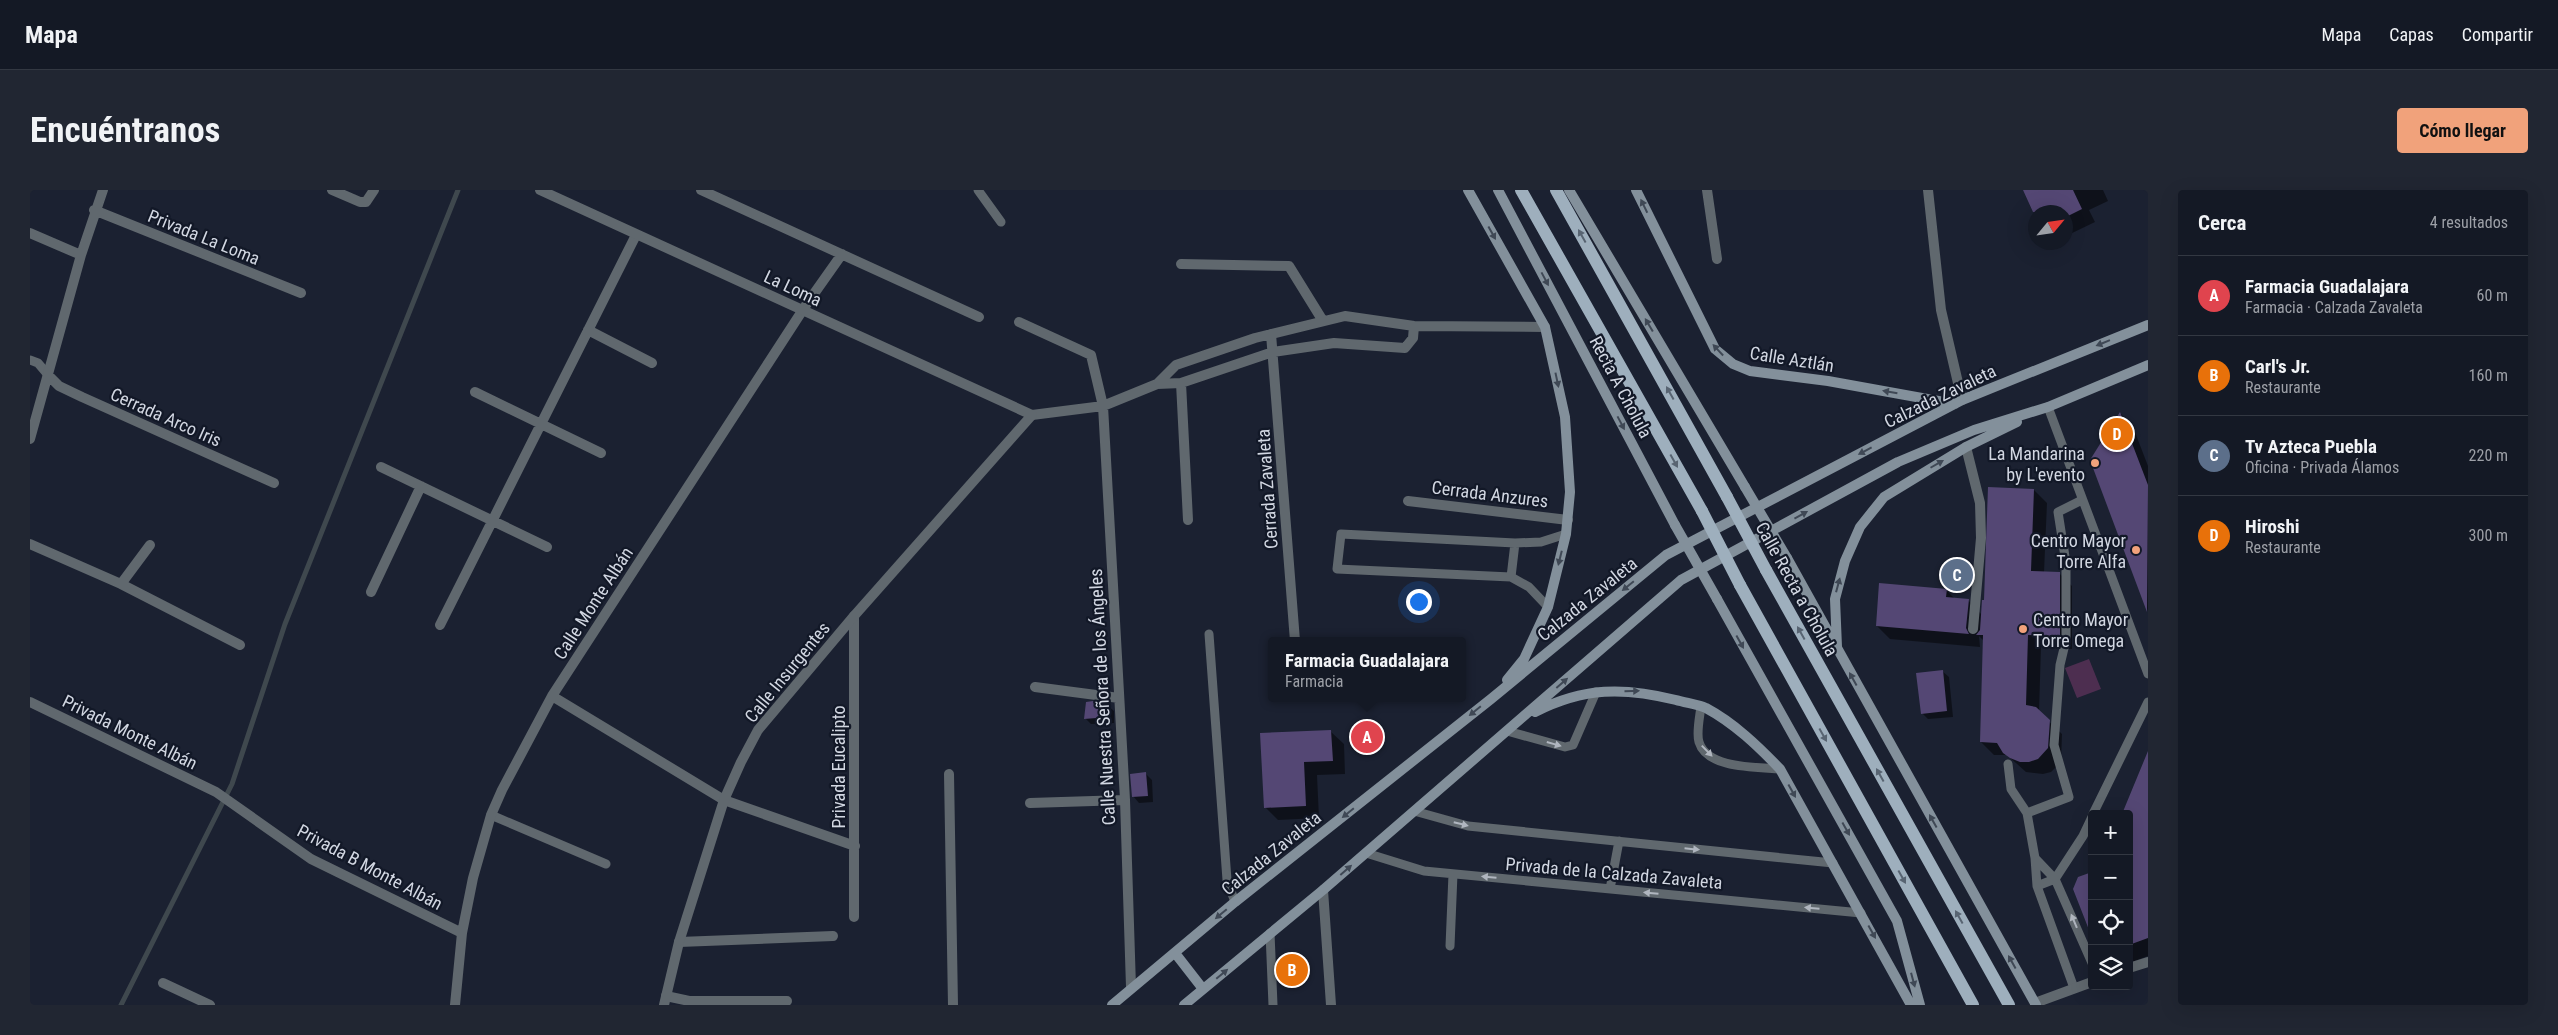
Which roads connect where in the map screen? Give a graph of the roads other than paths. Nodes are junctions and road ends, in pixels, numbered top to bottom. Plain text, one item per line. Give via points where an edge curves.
1 (103, 190) edge
2 (332, 190) edge
3 (374, 190) edge
4 (540, 190) edge
5 (701, 190) edge
6 (978, 190) edge
7 (1468, 190) edge
8 (1498, 190) edge
9 (1521, 190) edge
10 (1556, 190) edge
11 (1569, 190) edge
12 (1636, 190) edge
13 (1707, 190) edge
14 (1928, 190) edge
15 (94, 210) junction
16 (1001, 222) dead end
17 (30, 234) edge
18 (636, 235) junction
19 (842, 254) junction
20 (80, 255) junction
21 (1717, 260) dead end
22 (1181, 264) dead end
23 (301, 293) dead end
24 (802, 311) junction
25 (979, 316) dead end
26 (1019, 322) dead end
27 (1323, 322) junction
28 (2148, 325) edge
29 (1414, 326) junction
30 (1545, 327) junction
31 (588, 330) junction
32 (1271, 334) junction
33 (1273, 352) junction
34 (30, 360) edge
35 (652, 363) dead end
36 (2148, 366) edge
37 (49, 376) junction
38 (1181, 383) junction
39 (1157, 384) junction
40 (475, 392) dead end
41 (1958, 402) junction
42 (1102, 406) junction
43 (2046, 408) junction
44 (1032, 415) junction
45 (541, 424) junction
46 (30, 439) edge
47 (1966, 448) junction
48 (601, 453) dead end
49 (381, 467) dead end
50 (274, 483) dead end
51 (421, 486) junction
52 (2082, 500) junction
53 (1408, 501) dead end
54 (492, 520) junction
55 (1188, 520) dead end
56 (1568, 520) junction
57 (1566, 534) junction
58 (1515, 543) junction
59 (30, 544) edge
60 (150, 545) dead end
61 (547, 547) dead end
62 (1511, 577) junction
63 (121, 584) junction
64 (372, 592) dead end
65 (1548, 607) junction
66 (854, 616) junction
67 (440, 625) dead end
68 (1973, 629) dead end
69 (1209, 634) dead end
70 (1295, 637) edge
71 (240, 645) dead end
72 (1837, 650) junction
73 (2148, 674) edge
74 (1035, 687) dead end
75 (1596, 692) junction
76 (552, 696) junction
77 (1119, 698) junction
78 (1491, 699) junction
79 (30, 702) edge
80 (2148, 702) edge
81 (1701, 706) junction
82 (1519, 720) junction
83 (1507, 731) junction
84 (2008, 764) dead end
85 (1780, 769) junction
86 (949, 774) dead end
87 (216, 792) joint
88 (724, 800) junction
89 (1124, 800) junction
90 (1030, 803) dead end
91 (2095, 810) edge
92 (1414, 811) junction
93 (2027, 813) junction
94 (491, 815) junction
95 (2088, 827) edge
96 (1619, 842) junction
97 (855, 846) junction
98 (1366, 853) junction
99 (2035, 858) junction
100 (1833, 863) junction
101 (606, 864) dead end
102 (1453, 874) junction
103 (2055, 879) junction
104 (2037, 886) junction
105 (1610, 889) junction
106 (1323, 890) junction
107 (1235, 902) junction
108 (1861, 913) junction
109 (854, 917) dead end
110 (462, 933) junction
111 (1270, 933) junction
112 (833, 936) dead end
113 (679, 942) junction
114 (1450, 946) dead end
115 (1175, 953) junction
116 (2088, 954) edge
117 (2148, 962) edge
118 (2133, 967) edge
119 (163, 983) dead end
120 (2088, 983) edge
121 (1132, 987) junction
122 (2074, 988) junction
123 (1203, 989) junction
124 (665, 1001) edge
125 (787, 1001) dead end
126 (2036, 1004) edge
127 (210, 1005) edge
128 (455, 1005) edge
129 (952, 1005) edge
130 (1112, 1005) edge
131 (1184, 1005) edge
132 (1273, 1005) edge
133 (1331, 1005) edge
134 (1911, 1005) edge
135 (1920, 1005) edge
136 (1973, 1005) edge
137 (2009, 1005) edge

1 - 15 street
2 - 3 street via 366,202
4 - 18 street, La Loma
5 - 19 street
6 - 16 lane
7 -> 30 main road
8 -> 135 main road, Recta A Cholula, bridge via 1675,525 1897,921
9 -> 136 main road, bridge via 1702,511
137 -> 10 main road, Calle Recta a Cholula, bridge
72 -> 11 main road, bridge via 1787,558
41 -> 12 main road, Calle Aztlán via 1750,371 1733,364 1714,348
13 - 21 street
14 - 41 street via 1940,303
15 - 20 street
15 - 23 street, Privada La Loma
17 - 20 street
18 - 24 street, La Loma
18 - 31 street
19 - 24 street, Calle Monte Albán
19 - 25 street
20 - 37 street
22 - 27 street via 1289,266
24 - 44 street, La Loma
24 - 76 street, Calle Monte Albán
26 - 42 street, Calle Nuestra Señora de los Ángeles via 1091,355
27 - 29 street via 1345,316
27 - 32 street
28 -> 41 main road, Calzada Zavaleta
29 - 30 street
29 - 33 street via 1412,338 1405,348 1334,344
30 -> 56 main road via 1565,417 1570,492
31 - 35 street
31 - 45 street
32 - 33 street, Cerrada Zavaleta
32 - 39 street via 1176,364
33 - 38 street
33 - 70 street, Cerrada Zavaleta
34 - 37 lane
36 - 43 main road
37 - 46 street
37 - 50 street, Cerrada Arco Iris via 59,386 82,397
38 - 39 street
38 - 55 street
39 - 42 street
40 - 45 street
41 -> 78 main road, Calzada Zavaleta via 1666,556
42 - 44 street
42 - 77 street, Calle Nuestra Señora de los Ángeles
43 - 47 main road
43 - 52 lane
82 -> 43 main road via 1681,580 1898,462 1974,430
44 - 66 street, Calle Insurgentes
45 - 48 street
45 - 54 street
47 - 68 street via 1980,503 1981,538
72 -> 47 main road via 1835,599 1845,561 1860,527 1884,497
49 - 51 street
51 - 54 street
51 - 64 street
52 - 73 lane
52 - 93 lane via 2058,512 2066,563 2066,640 2057,689 2054,745 2069,797
53 - 56 street, Cerrada Anzures
54 - 61 street
54 - 67 street
56 - 57 main road
57 - 58 lane via 1541,542
57 -> 65 main road
58 - 62 lane
58 - 62 lane via 1341,534 1337,569
59 - 63 street
60 - 63 street
62 - 65 lane via 1529,587
63 - 71 street
65 - 78 main road via 1524,659
66 - 88 street, Calle Insurgentes via 758,730
66 - 97 street, Privada Eucalipto
69 - 107 lane via 1227,880
126 -> 72 main road
74 - 77 street
75 -> 81 main road via 1642,691
75 - 82 main road via 1558,700
83 -> 75 lane via 1565,747 1573,745
76 - 88 street
76 - 94 street, Calle Monte Albán
77 - 89 street, Calle Nuestra Señora de los Ángeles
78 -> 107 main road, Calzada Zavaleta
79 - 87 street, Privada Monte Albán
80 - 91 lane
81 - 85 main road via 1756,743
81 -> 85 lane via 1698,742 1709,755 1724,764
82 - 83 main road
83 - 92 main road
84 - 93 lane via 2010,789
85 -> 100 main road
86 - 129 street
87 - 110 street, Privada B Monte Albán via 311,858
88 - 97 street
88 - 113 street, Calle Insurgentes
89 - 90 street
89 - 121 street, Calle Nuestra Señora de los Ángeles
92 -> 96 lane via 1468,826
92 - 98 main road
93 - 99 lane
94 - 101 lane
94 - 110 street, Calle Monte Albán
95 - 103 lane
96 -> 100 lane
96 - 105 lane
97 - 109 street, Privada Eucalipto
98 - 102 lane, Privada de la Calzada Zavaleta via 1424,871
106 -> 98 main road
99 - 103 lane
99 - 104 lane
100 - 108 main road
105 -> 102 lane, Privada de la Calzada Zavaleta
102 - 114 lane
103 - 104 lane
116 -> 103 lane
104 - 122 lane
108 -> 105 lane, Privada de la Calzada Zavaleta
106 - 111 main road
106 - 133 street
107 -> 115 main road, Calzada Zavaleta
108 -> 134 main road
110 - 128 street, Calle Monte Albán
123 -> 111 main road
111 - 132 lane
112 - 113 street
113 - 124 street, Calle Insurgentes
115 - 121 main road, Calzada Zavaleta
115 - 123 main road
117 - 118 street
119 - 127 street
120 - 122 street
121 - 130 main road, Calzada Zavaleta
122 - 126 street
123 - 131 main road
124 - 125 street

